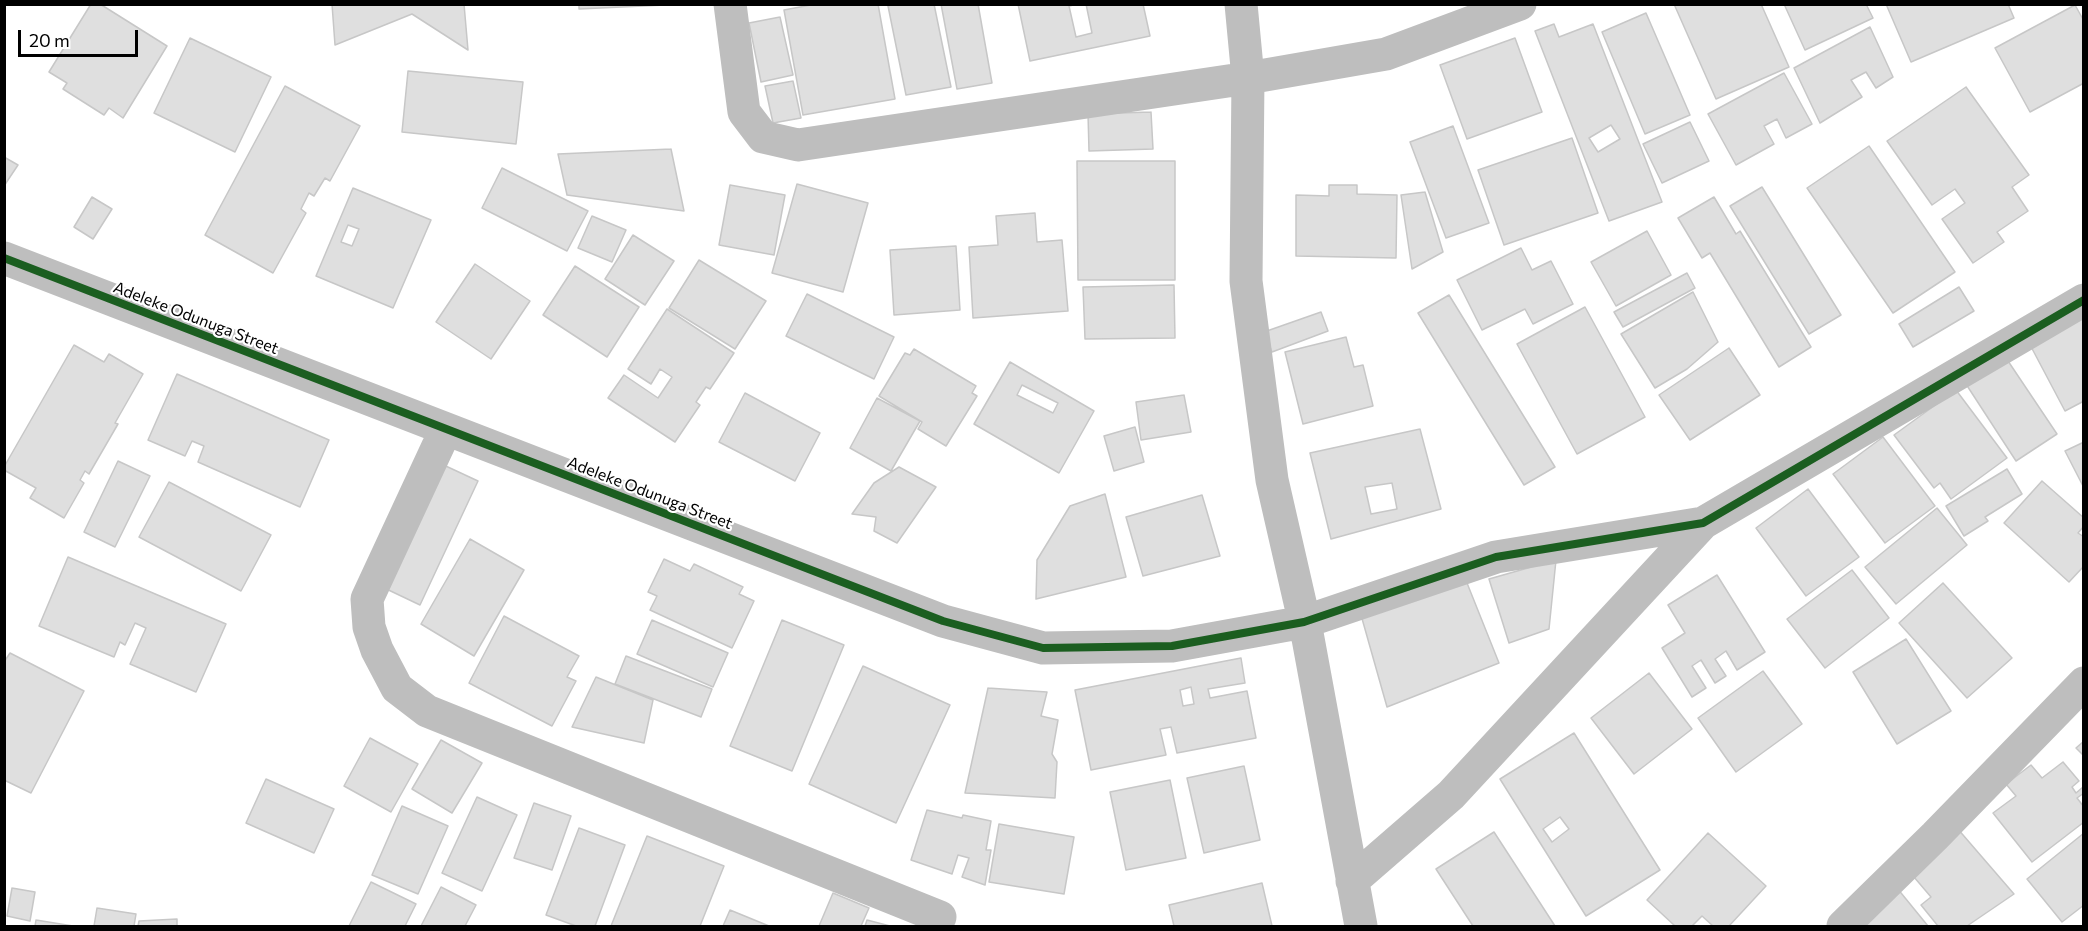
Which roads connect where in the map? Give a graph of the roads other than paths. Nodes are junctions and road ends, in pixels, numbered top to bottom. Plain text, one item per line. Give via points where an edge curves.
1 (730, 4) edge
2 (1241, 4) edge
3 (1520, 4) edge
4 (1248, 78) junction
5 (4, 258) edge
6 (2084, 300) edge
7 (446, 429) junction
8 (1703, 523) junction
9 (1304, 622) junction
10 (2084, 682) edge
11 (1352, 881) junction
12 (940, 917) dead end
13 (1361, 927) edge
14 (1843, 927) edge

1 - 4 street via 744,112 763,137 798,145
2 - 4 street
3 - 4 street via 1386,54
4 - 9 street via 1245,281 1272,480
5 - 7 street, Adeleke Odunuga Street
6 - 8 street
7 - 9 street, Adeleke Odunuga Street via 944,621 1043,648 1172,646
7 - 12 street via 367,599 369,627 397,688 427,711
8 - 9 street, Adeleke Odunuga Street via 1496,557
8 - 11 street via 1451,795
9 - 11 street
10 - 14 street
11 - 13 street

